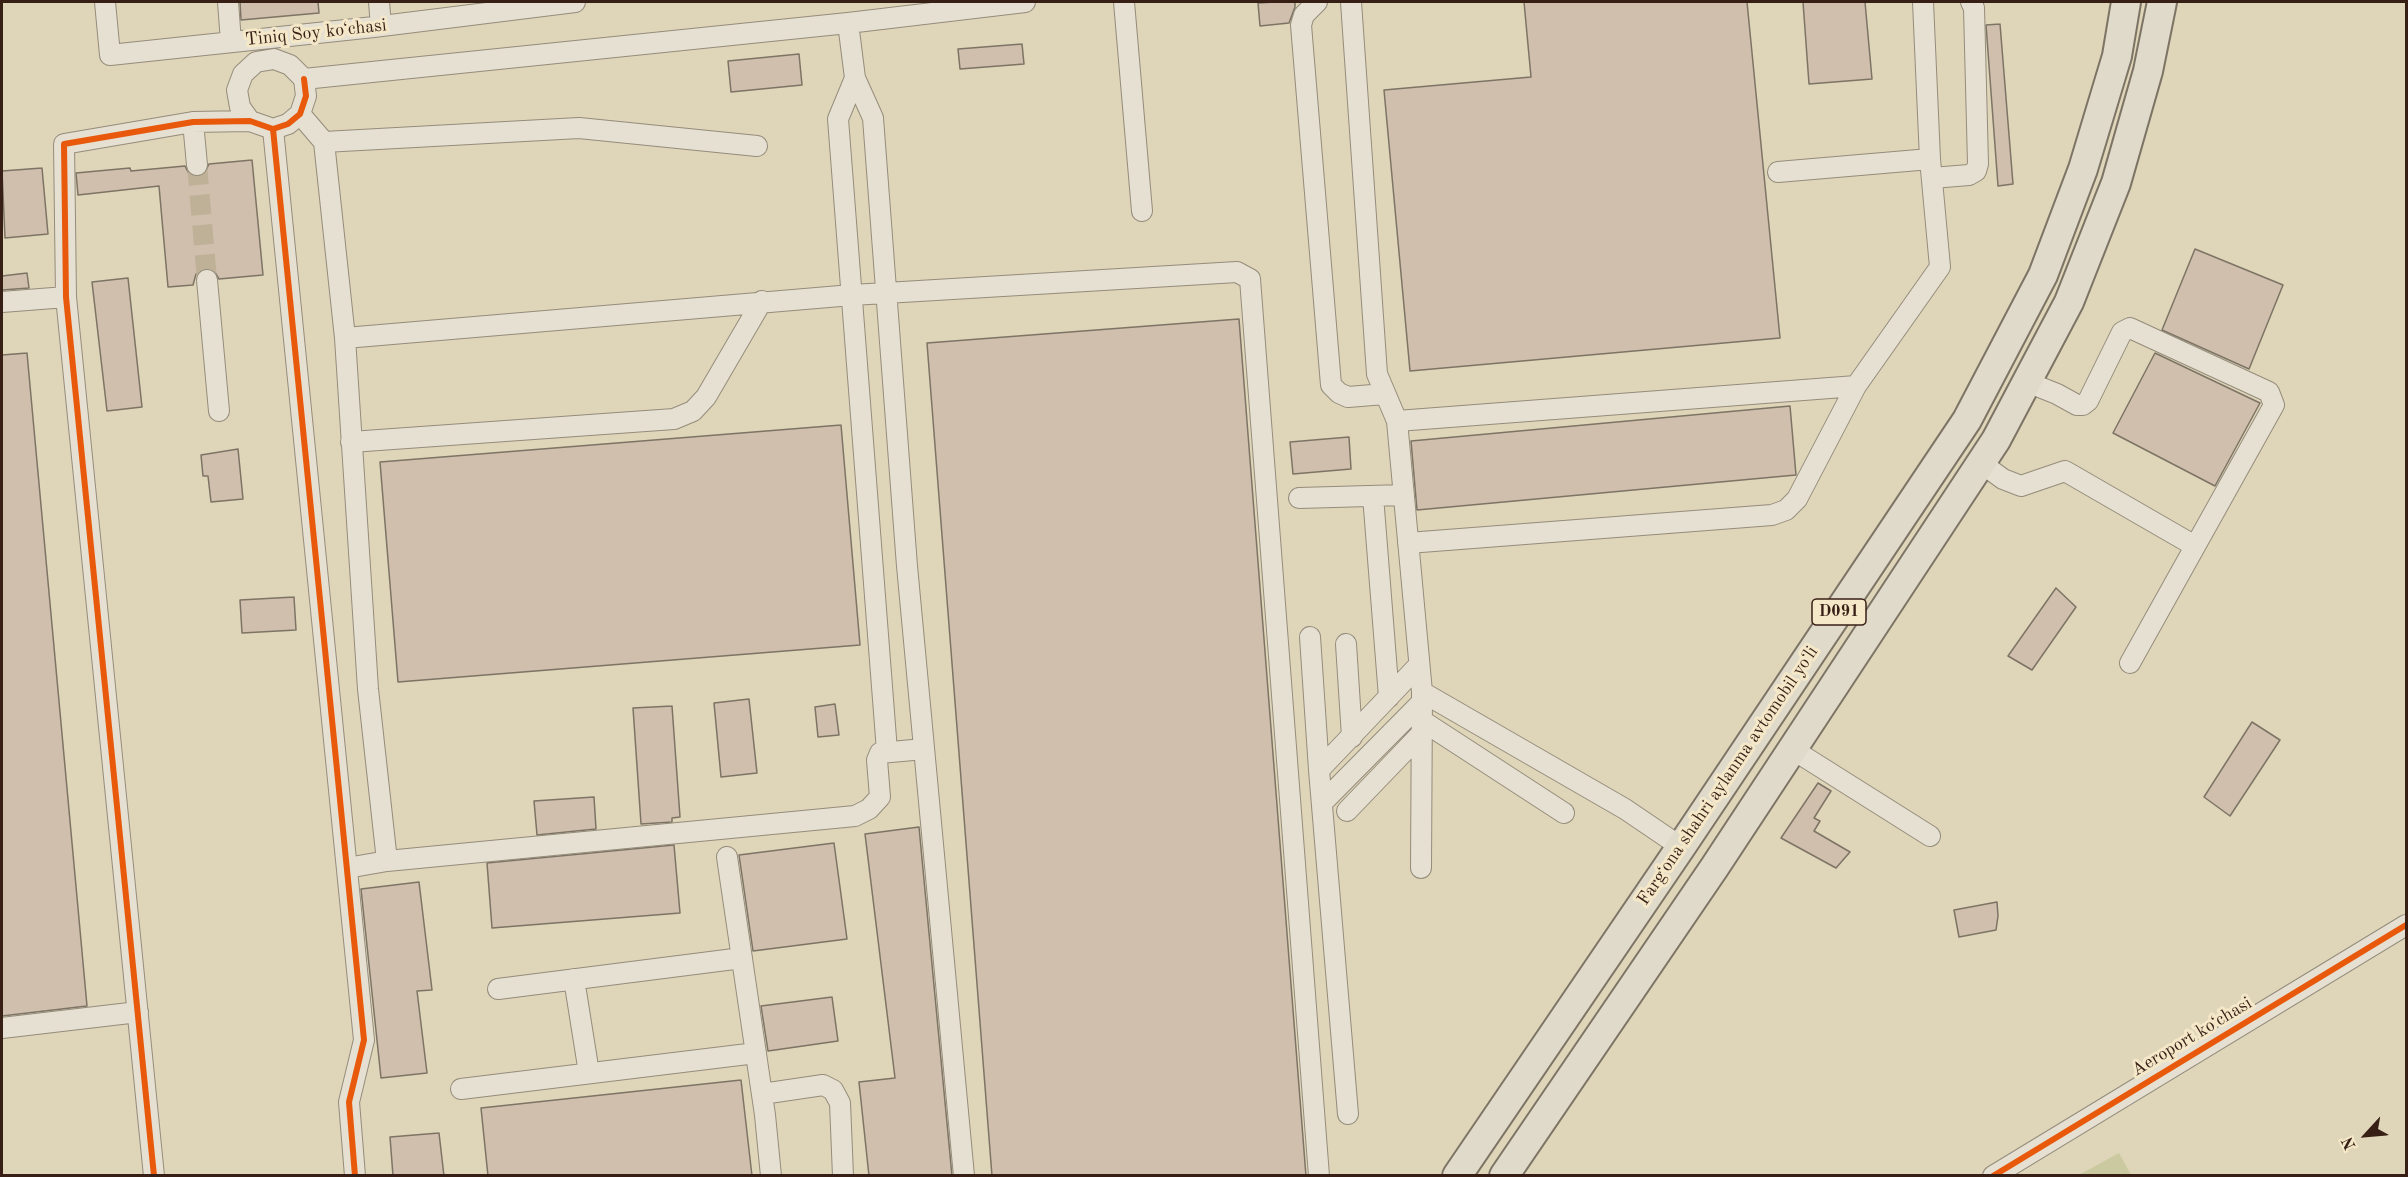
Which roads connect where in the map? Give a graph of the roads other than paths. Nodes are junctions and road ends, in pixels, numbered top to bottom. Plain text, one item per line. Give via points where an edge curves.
1 (105, 2) edge
2 (228, 2) edge
3 (379, 2) edge
4 (575, 2) edge
5 (1025, 2) edge
6 (1124, 2) edge
7 (1317, 2) edge
8 (1351, 2) edge
9 (1923, 2) edge
10 (1971, 2) edge
11 (2126, 2) edge
12 (2162, 2) edge
13 (518, 5) edge
14 (848, 23) junction
15 (381, 26) junction
16 (231, 42) junction
17 (855, 78) junction
18 (304, 79) junction
19 (300, 114) junction
20 (250, 121) junction
21 (193, 122) junction
22 (273, 129) junction
23 (324, 142) junction
24 (757, 146) dead end
25 (197, 165) tunnel mouth
26 (1931, 169) junction
27 (1778, 172) dead end
28 (1142, 211) dead end
29 (207, 280) tunnel mouth
30 (886, 294) junction
31 (852, 295) junction
32 (66, 297) junction
33 (762, 302) junction
34 (2, 303) edge
35 (345, 338) junction
36 (2027, 382) junction
37 (1856, 386) junction
38 (1385, 394) junction
39 (219, 411) dead end
40 (1397, 421) junction
41 (351, 442) junction
42 (1981, 463) junction
43 (1404, 495) junction
44 (1372, 496) junction
45 (1299, 498) dead end
46 (1408, 543) junction
47 (2195, 546) junction
48 (907, 566) junction
49 (873, 570) junction
50 (1311, 637) dead end
51 (1346, 644) dead end
52 (2130, 663) dead end
53 (1419, 665) junction
54 (1389, 697) junction
55 (1422, 712) junction
56 (1352, 737) junction
57 (1792, 748) junction
58 (924, 749) junction
59 (887, 751) junction
60 (1319, 770) junction
61 (1322, 803) junction
62 (1347, 810) dead end
63 (1564, 813) dead end
64 (1930, 836) dead end
65 (1681, 847) junction
66 (728, 857) dead end
67 (387, 861) junction
68 (347, 868) junction
69 (1421, 868) dead end
70 (2406, 925) edge
71 (742, 958) junction
72 (574, 979) junction
73 (498, 989) dead end
74 (138, 1012) junction
75 (2, 1028) edge
76 (756, 1053) junction
77 (589, 1073) junction
78 (461, 1089) dead end
79 (762, 1094) junction
80 (1347, 1114) dead end
81 (154, 1176) edge
82 (355, 1176) edge
83 (771, 1176) edge
84 (843, 1176) edge
85 (964, 1176) edge
86 (1319, 1176) edge
87 (1457, 1176) edge
88 (1504, 1176) edge
89 (1993, 1176) edge

1 - 16 street, Tiniq Soy koʻchasi via 110,56
2 - 16 street
3 - 15 street
4 - 13 street, Tiniq Soy koʻchasi
5 - 14 street
6 - 28 street
7 - 38 street via 1304,15 1301,25 1331,385 1348,397
8 - 38 street via 1377,374
9 - 26 street
10 - 26 street via 1978,164 1969,175
11 - 65 highway, Fargʻona shahri aylanma avtomobil yoʻli / D091 via 2117,56 2083,169 2043,275 2002,356 1967,420
12 - 36 highway, Fargʻona shahri aylanma avtomobil yoʻli / D091 via 2148,71 2116,183 2069,302
13 - 15 street, Tiniq Soy koʻchasi
14 - 17 street
14 - 18 street
15 - 16 street, Tiniq Soy koʻchasi
17 - 30 street via 873,118
17 - 31 street via 838,119
18 - 19 street via 306,96
18 - 20 street via 291,65 274,59 256,62 243,74 237,90 240,108
19 - 22 street
19 - 23 street
20 - 21 street
20 - 22 street
21 - 25 street
21 - 32 street via 64,144
22 - 68 street
23 - 24 street via 579,128
23 - 35 street
26 - 27 street
26 - 37 street via 1940,267
29 - 39 street
30 - 31 street
30 - 48 street
30 - 86 street via 1237,272 1250,279
31 - 33 street
31 - 49 street
32 - 34 street
32 - 74 street
33 - 35 street
33 - 41 street via 706,397 693,411 674,419
35 - 41 street
36 - 42 highway, Fargʻona shahri aylanma avtomobil yoʻli / D091
36 - 47 street via 2083,405 2122,332 2130,328 2269,392 2274,405
37 - 40 street
37 - 46 street via 1797,499 1786,510 1772,515
38 - 40 street
40 - 43 street
41 - 67 street via 368,689
42 - 47 street via 2021,486 2065,471
42 - 57 highway, Fargʻona shahri aylanma avtomobil yoʻli / D091
43 - 44 street
43 - 46 street
44 - 45 street
44 - 54 street
46 - 53 street
47 - 52 street
48 - 49 street
48 - 58 street
49 - 59 street
50 - 60 street
51 - 56 street
53 - 54 street
53 - 55 street
54 - 56 street
55 - 61 street
55 - 62 street
55 - 63 street
55 - 65 street via 1625,809
55 - 69 street
56 - 60 street
57 - 64 street
57 - 88 highway, Fargʻona shahri aylanma avtomobil yoʻli / D091
58 - 59 street
58 - 85 street
59 - 67 street via 878,756 880,797 855,816
60 - 61 street
61 - 80 street
65 - 87 highway, Fargʻona shahri aylanma avtomobil yoʻli / D091
66 - 71 street
67 - 68 street
68 - 82 street via 364,1041 349,1102
70 - 89 street, Aeroport koʻchasi
71 - 72 street
71 - 76 street
72 - 73 street
72 - 77 street
74 - 75 street
74 - 81 street
76 - 77 street
76 - 79 street
77 - 78 street
79 - 83 street
79 - 84 street via 823,1085 833,1090 840,1103

